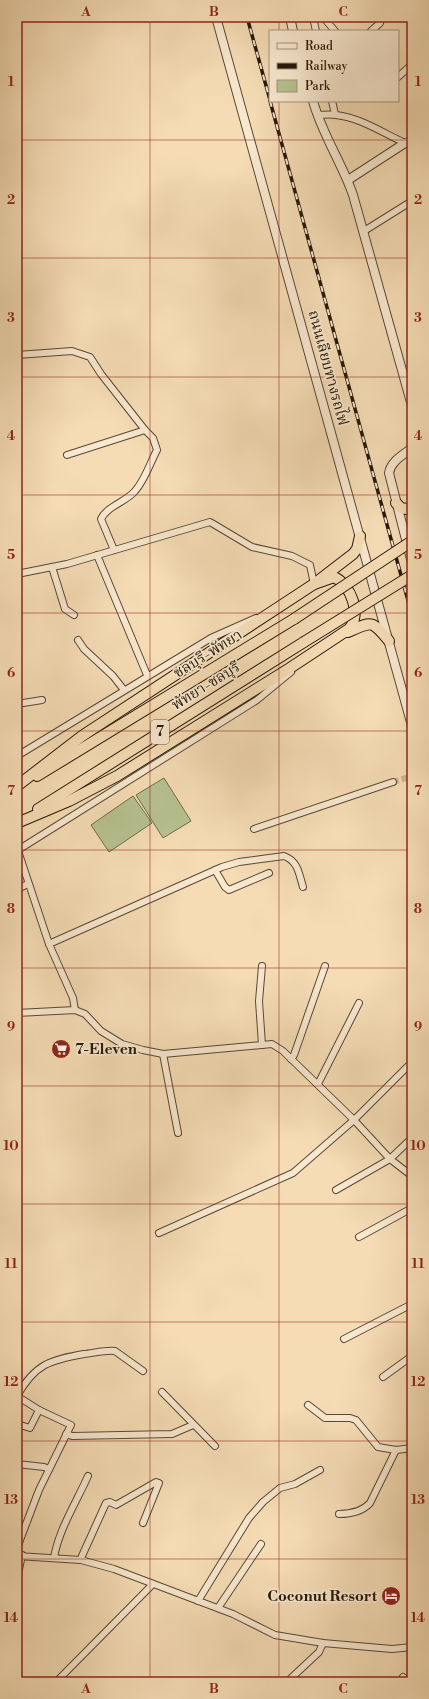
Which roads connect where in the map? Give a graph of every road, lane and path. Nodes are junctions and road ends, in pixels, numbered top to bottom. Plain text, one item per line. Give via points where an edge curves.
1 (216, 17) edge
2 (290, 17) edge
3 (313, 17) edge
4 (323, 17) edge
5 (380, 23) dead end
6 (294, 30) edge
7 (316, 30) edge
8 (334, 30) edge
9 (372, 30) edge
10 (408, 68) dead end
11 (399, 76) edge
12 (313, 102) edge
13 (332, 102) edge
14 (336, 114) junction
15 (317, 115) junction
16 (408, 145) edge
17 (348, 180) junction
18 (412, 201) edge
19 (364, 231) junction
20 (17, 355) edge
21 (412, 406) edge
22 (145, 430) junction
23 (412, 448) edge
24 (66, 455) dead end
25 (396, 503) junction
26 (412, 510) edge
27 (360, 536) junction
28 (412, 542) edge
29 (114, 550) junction
30 (97, 555) junction
31 (412, 563) edge
32 (52, 567) junction
33 (17, 574) edge
34 (412, 575) edge
35 (314, 584) junction
36 (278, 608) junction
37 (74, 615) dead end
38 (339, 637) junction
39 (78, 640) dead end
40 (389, 641) junction
41 (317, 650) junction
42 (147, 676) junction
43 (124, 690) junction
44 (42, 700) dead end
45 (17, 704) edge
46 (412, 726) edge
47 (17, 756) edge
48 (393, 782) tunnel mouth
49 (17, 786) edge
50 (17, 789) edge
51 (17, 823) edge
52 (254, 829) dead end
53 (18, 849) edge
54 (215, 870) junction
55 (269, 873) dead end
56 (28, 884) junction
57 (302, 887) dead end
58 (17, 889) edge
59 (49, 944) junction
60 (262, 966) dead end
61 (325, 966) dead end
62 (359, 1003) dead end
63 (75, 1010) junction
64 (17, 1013) edge
65 (262, 1045) junction
66 (163, 1054) junction
67 (291, 1059) junction
68 (412, 1062) edge
69 (318, 1084) junction
70 (354, 1120) junction
71 (178, 1133) dead end
72 (412, 1138) edge
73 (390, 1159) junction
74 (412, 1176) edge
75 (336, 1190) dead end
76 (412, 1208) edge
77 (159, 1233) dead end
78 (359, 1237) dead end
79 (412, 1304) edge
80 (344, 1339) dead end
81 (412, 1356) edge
82 (143, 1371) dead end
83 (382, 1376) dead end
84 (162, 1392) dead end
85 (17, 1396) edge
86 (308, 1405) dead end
87 (39, 1410) junction
88 (17, 1424) edge
89 (193, 1425) junction
90 (66, 1434) junction
91 (215, 1446) dead end
92 (412, 1448) edge
93 (396, 1450) junction
94 (17, 1464) edge
95 (49, 1469) junction
96 (320, 1470) dead end
97 (88, 1476) dead end
98 (339, 1514) dead end
99 (144, 1523) dead end
100 (261, 1544) dead end
101 (17, 1548) edge
102 (20, 1556) edge
103 (54, 1558) junction
104 (81, 1560) junction
105 (17, 1579) edge
106 (153, 1584) junction
107 (198, 1601) junction
108 (218, 1608) junction
109 (323, 1643) junction
110 (412, 1647) edge
111 (403, 1677) dead end
112 (56, 1682) edge
113 (287, 1682) edge
114 (410, 1682) edge

1 - 27 street, ถนนเลียบทางรถไฟ
2 - 6 street
3 - 7 street
4 - 8 street
5 - 9 street
10 - 11 street
12 - 15 street
13 - 14 street
14 - 15 street
14 - 16 street via 365,123
15 - 17 street
16 - 17 street
17 - 19 street
18 - 19 street
19 - 21 street
20 - 22 street via 72,352 90,357
22 - 24 street
22 - 29 street via 153,438 157,450 134,492 105,513 101,519
23 - 25 street via 390,468
25 - 26 highway via 401,508
25 - 31 street
27 - 35 highway via 353,554
27 - 40 street, ถนนเลียบทางรถไฟ
28 - 50 highway, ชลบุรี-พัทยา / 7, bridge
29 - 30 street
29 - 35 street via 210,522 252,547 292,556 310,564
30 - 32 street
30 - 42 street
32 - 33 street
32 - 37 street via 65,609
34 - 51 highway, พัทยา-ชลบุรี / 7, bridge
35 - 36 highway
35 - 38 highway via 334,577 344,584 349,592 355,620
36 - 42 street via 211,638
36 - 49 highway via 82,736
38 - 40 highway via 369,624 377,626
38 - 41 highway
39 - 43 street via 84,650 113,676
40 - 46 street, ถนนเลียบทางรถไฟ
41 - 51 highway via 117,776 69,801
41 - 53 street via 257,700
42 - 43 street
43 - 47 street
44 - 45 street
48 - 52 street
53 - 56 street
54 - 55 street via 229,890
54 - 57 street via 239,862 284,856 296,864
54 - 59 street
56 - 58 street
56 - 59 street
59 - 63 street via 73,998
60 - 65 street via 259,1001
61 - 67 street
62 - 69 street
63 - 64 street
63 - 66 street via 85,1014 101,1031 122,1044
65 - 66 street
65 - 67 street via 272,1044
66 - 71 street
67 - 69 street
68 - 70 street
69 - 70 street
70 - 73 street
70 - 77 street via 293,1173
72 - 73 street
73 - 74 street
73 - 75 street
76 - 78 street
79 - 80 street
81 - 83 street
82 - 85 street via 115,1351 57,1359 31,1375
84 - 89 street
85 - 87 street
86 - 93 street via 325,1418 356,1420 378,1447
87 - 88 street via 30,1428
87 - 90 street via 71,1425
89 - 90 street via 172,1434
89 - 91 street
90 - 95 street
92 - 93 street
93 - 98 street via 366,1508
94 - 95 street
95 - 101 street
96 - 107 street via 295,1484 280,1488 258,1508 249,1518
97 - 103 street
99 - 104 street via 160,1483 156,1482 116,1505 106,1503
100 - 108 street
102 - 103 street
102 - 105 street
103 - 104 street
104 - 106 street
106 - 107 street
106 - 112 street
107 - 108 street
108 - 109 street via 274,1635
109 - 110 street via 392,1649
109 - 113 street via 319,1652
111 - 114 street

